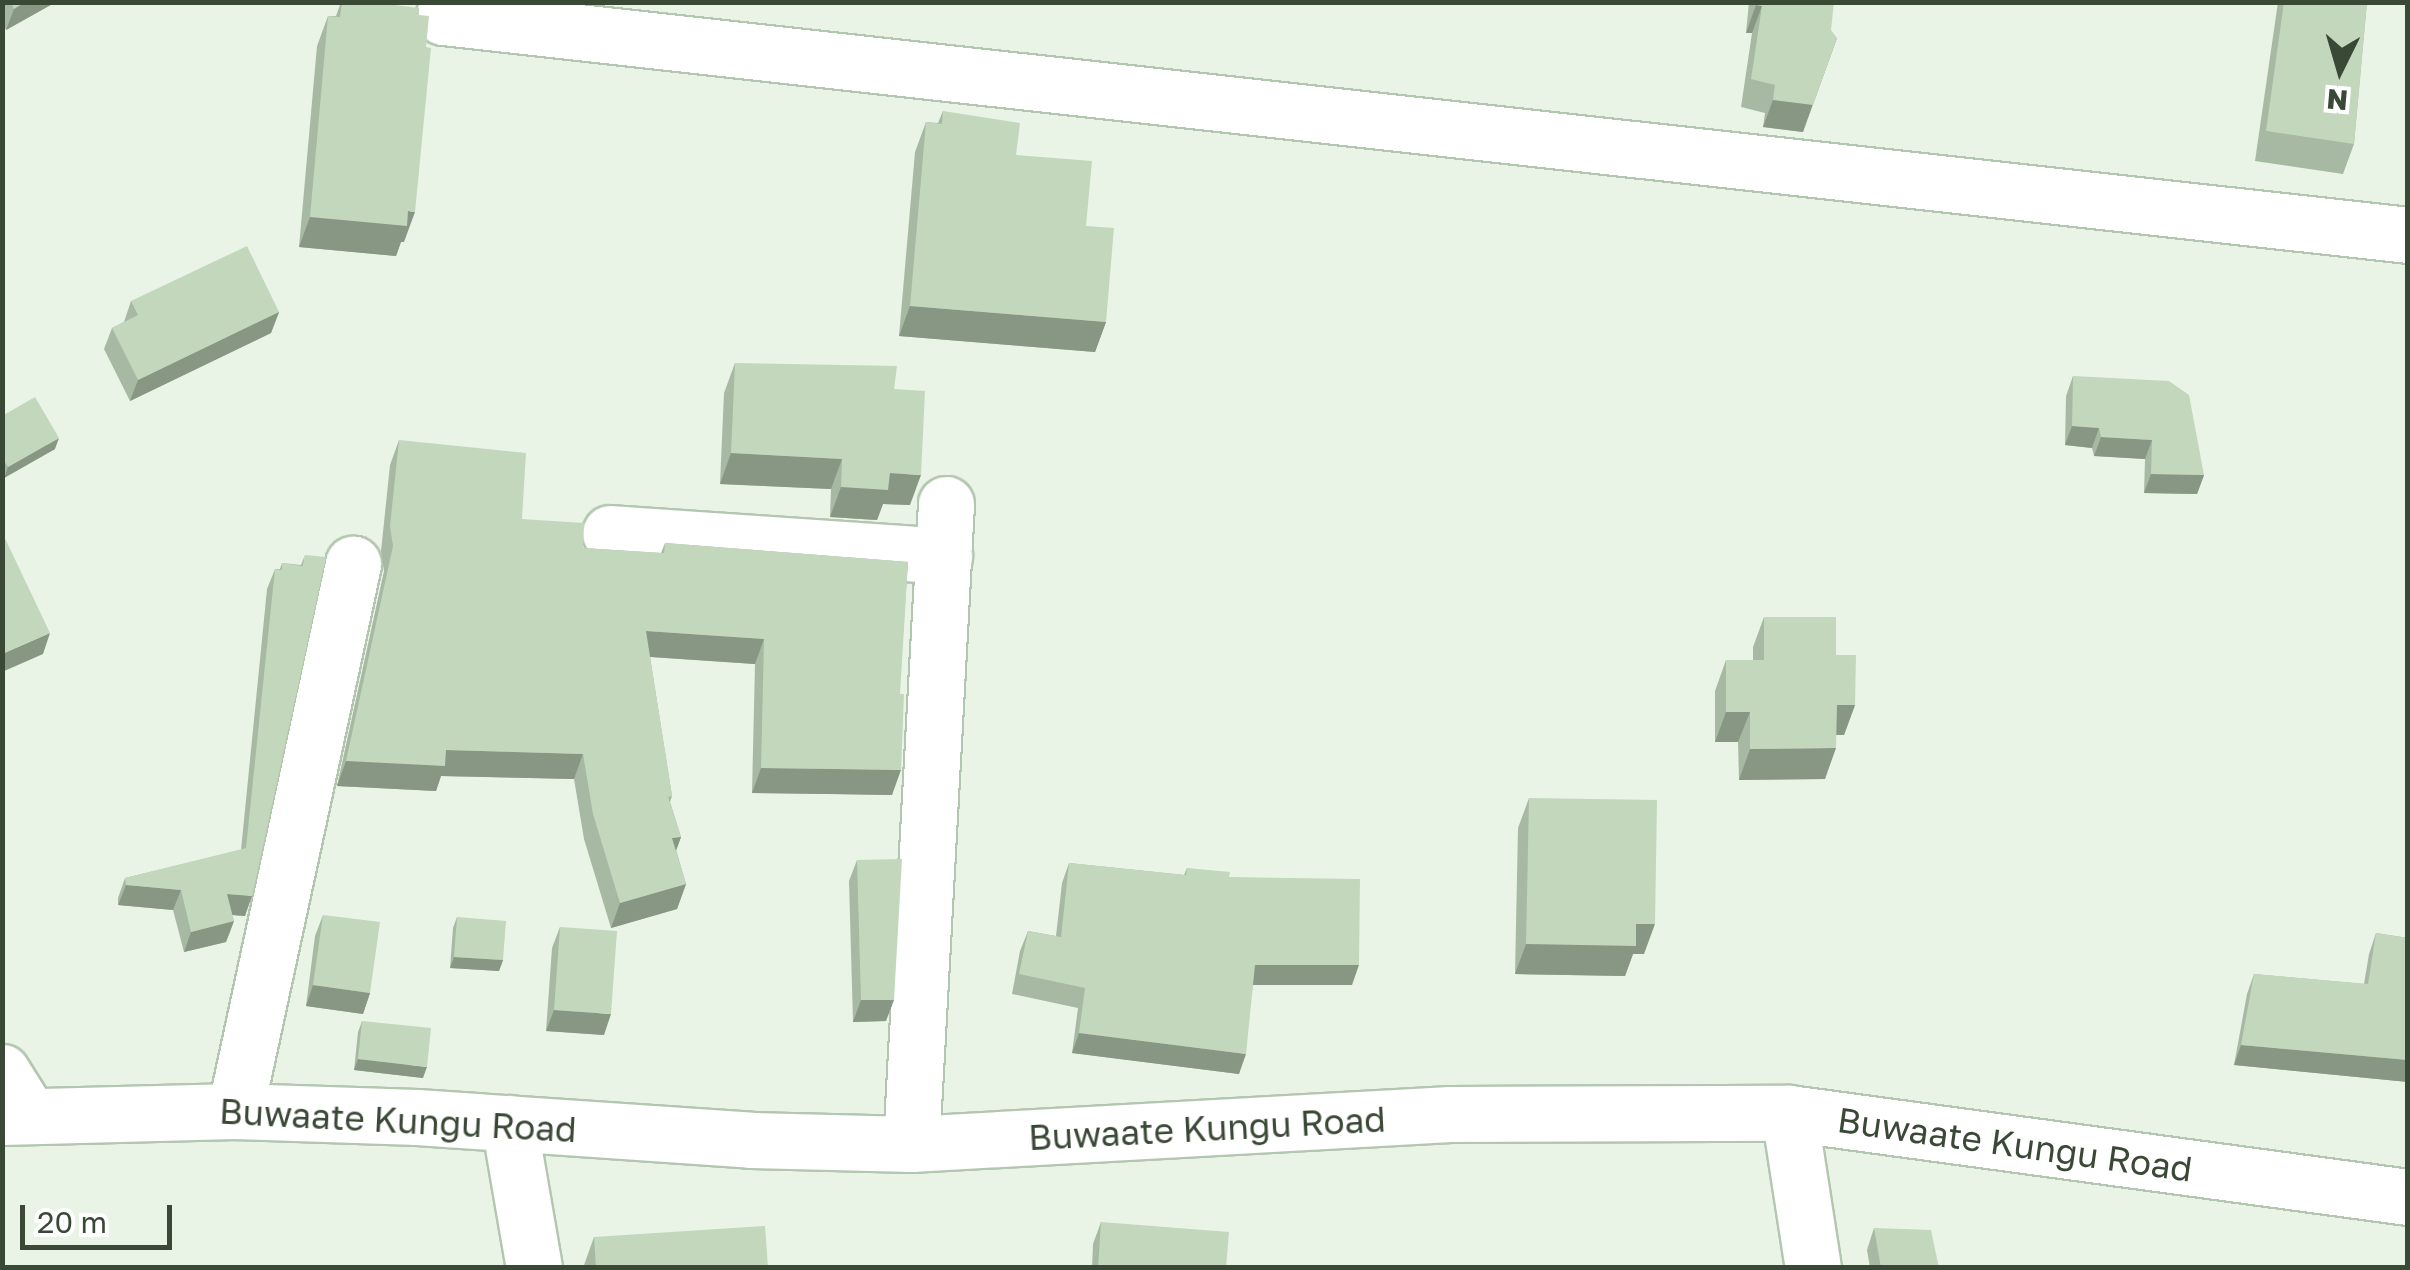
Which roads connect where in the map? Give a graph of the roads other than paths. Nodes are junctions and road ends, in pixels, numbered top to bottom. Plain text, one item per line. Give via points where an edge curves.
1 (443, 18) dead end
2 (2408, 235) edge
3 (610, 533) dead end
4 (353, 564) dead end
5 (12, 1101) edge
6 (235, 1111) junction
7 (1789, 1113) junction
8 (508, 1123) junction
9 (911, 1144) junction
10 (2408, 1197) edge
11 (534, 1268) edge
12 (1813, 1268) edge

1 - 2 street
3 - 9 street via 945,530
4 - 6 street
5 - 6 street, Buwaate Kungu Road
6 - 8 street, Buwaate Kungu Road
7 - 9 street, Buwaate Kungu Road via 1450,1114
7 - 10 street, Buwaate Kungu Road
7 - 12 street
8 - 9 street, Buwaate Kungu Road
8 - 11 street

